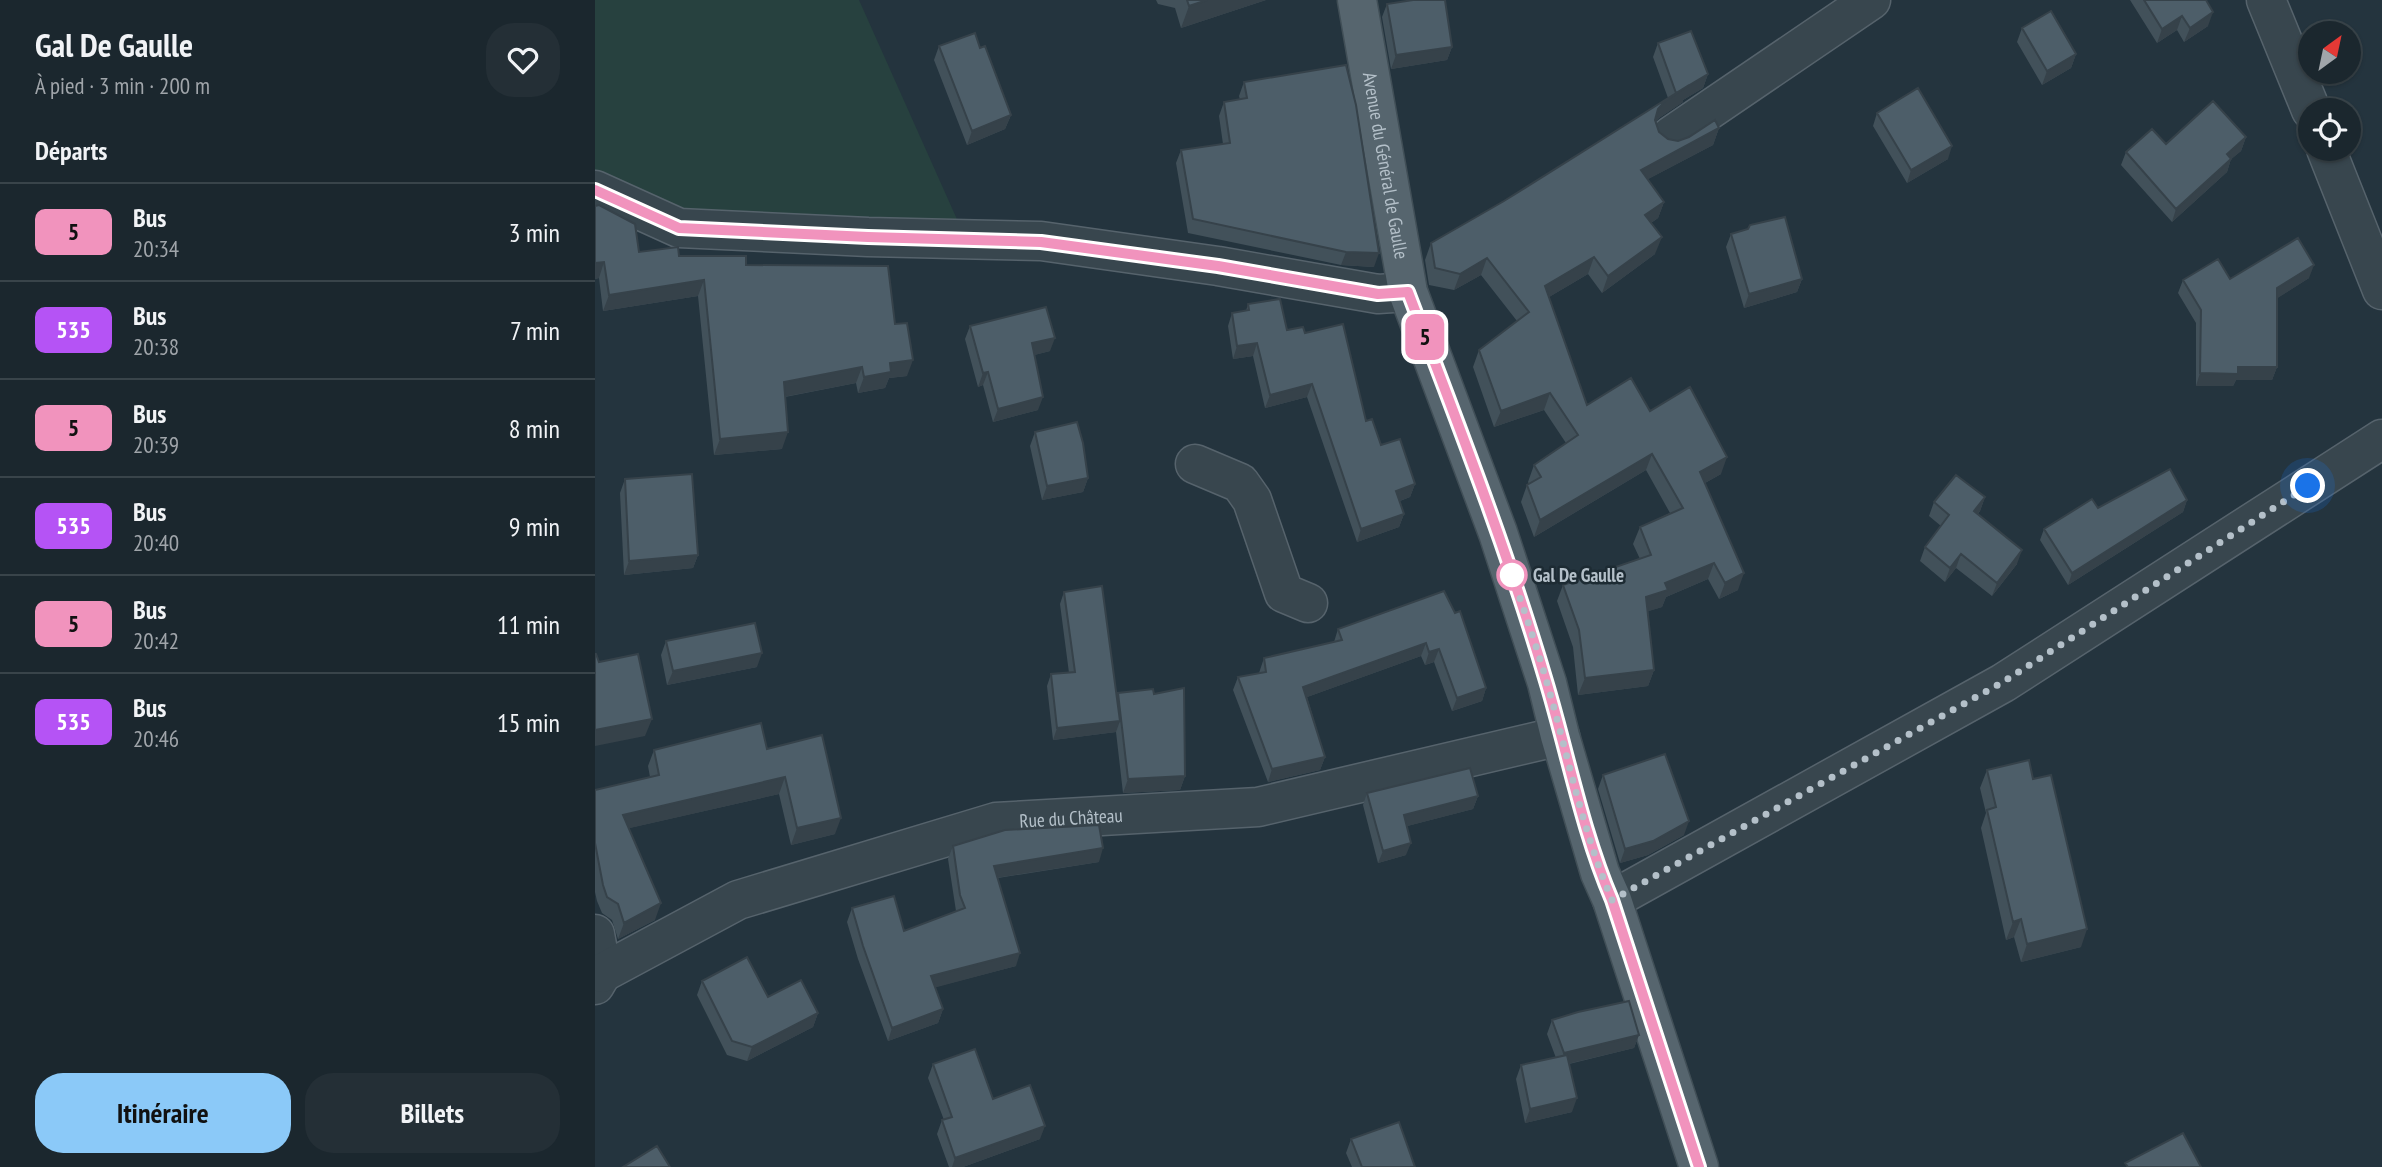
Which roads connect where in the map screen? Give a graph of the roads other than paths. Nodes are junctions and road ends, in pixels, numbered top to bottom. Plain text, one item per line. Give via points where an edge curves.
1 (1357, 0) edge
2 (1871, 0) edge
3 (2266, 0) edge
4 (2306, 98) edge
5 (1671, 136) dead end
6 (2331, 161) edge
7 (595, 190) edge
8 (2382, 289) edge
9 (1408, 292) junction
10 (2382, 439) edge
11 (1195, 464) dead end
12 (1308, 603) dead end
13 (1560, 736) junction
14 (1612, 900) junction
15 (595, 934) edge
16 (598, 979) edge
17 (1699, 1167) edge

1 - 9 main road, Avenue du Général de Gaulle
2 - 5 street
3 - 4 street
6 - 8 street
7 - 9 street via 679,228 1041,242 1378,294
9 - 13 main road, Avenue du Général de Gaulle via 1498,533
10 - 14 street via 2003,682
11 - 12 street via 1240,483 1252,500 1283,593
13 - 14 main road, Avenue du Général de Gaulle
13 - 16 street, Rue du Château via 1258,807 996,822 738,900
14 - 17 main road, Avenue du Général de Gaulle
15 - 16 street

